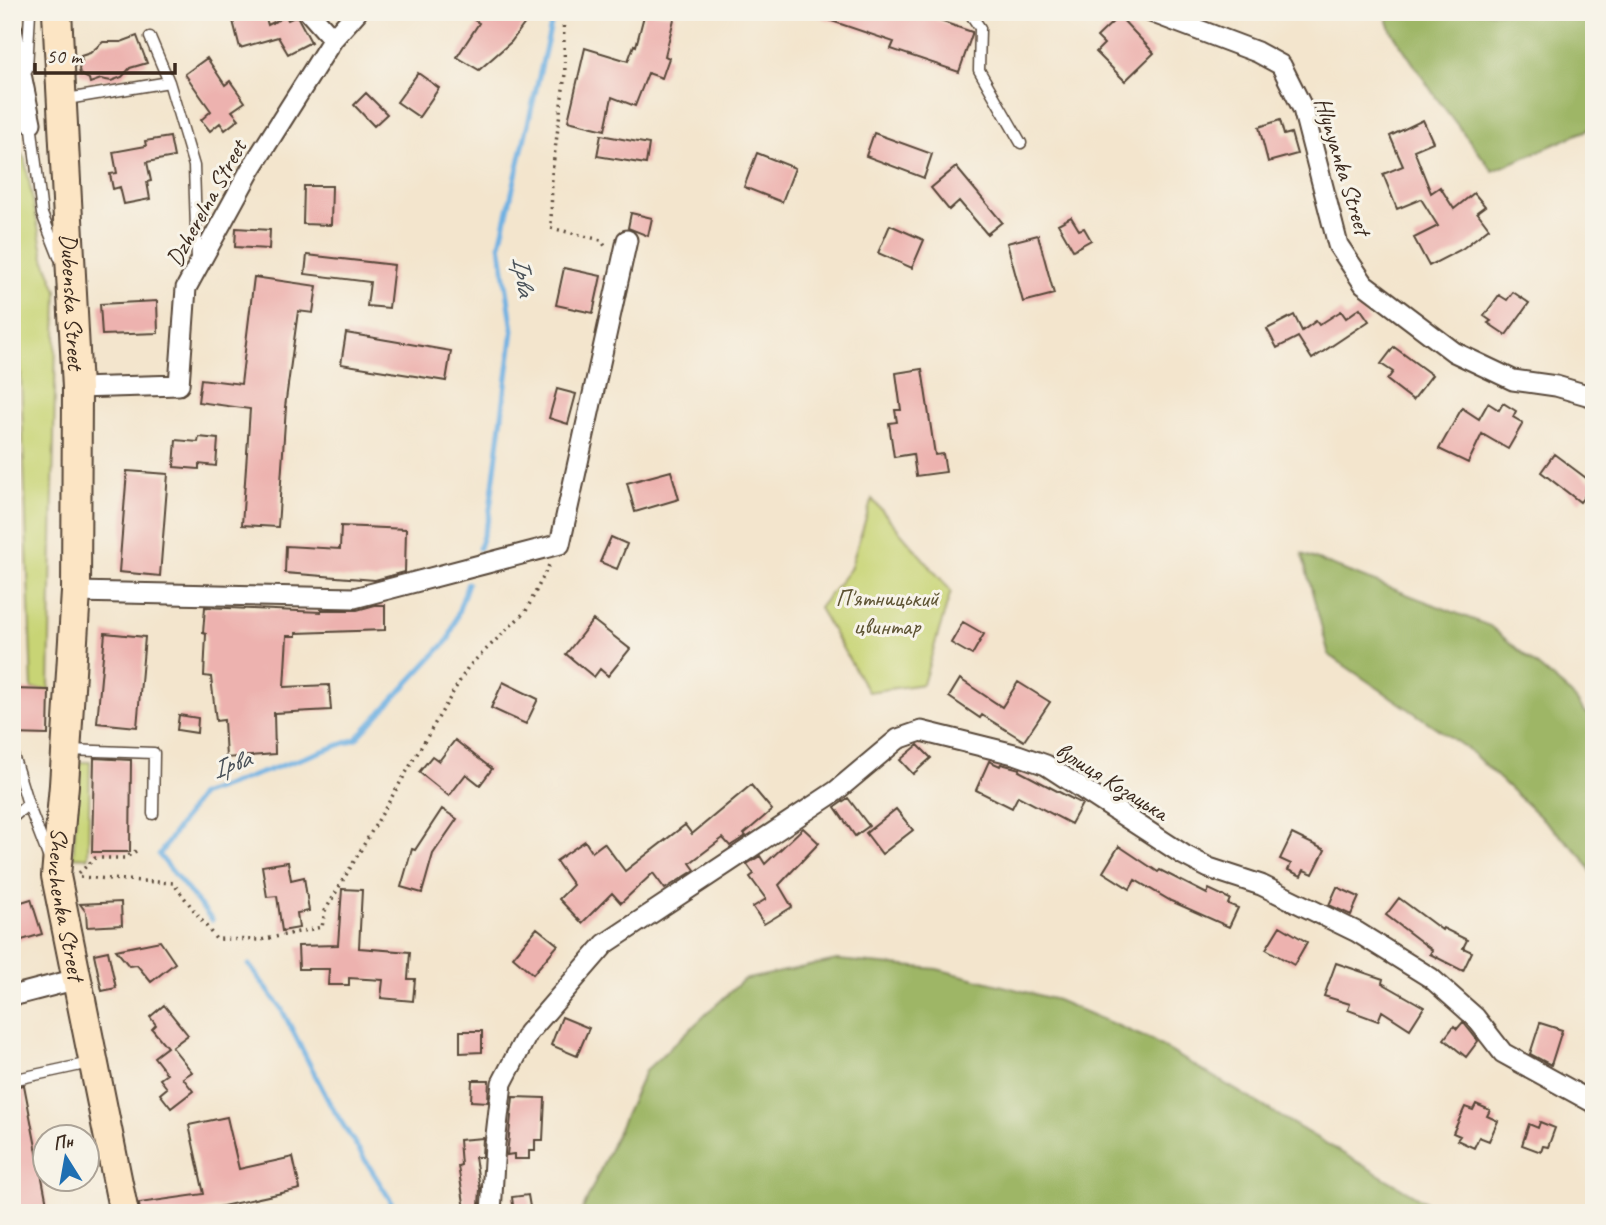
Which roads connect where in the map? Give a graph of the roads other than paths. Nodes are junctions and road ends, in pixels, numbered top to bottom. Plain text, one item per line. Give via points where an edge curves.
1 (30, 12) edge
2 (57, 12) edge
3 (309, 12) edge
4 (357, 12) edge
5 (969, 12) edge
6 (1151, 12) edge
7 (12, 30) edge
8 (150, 37) dead end
9 (333, 39) junction
10 (169, 82) junction
11 (63, 109) junction
12 (21, 123) edge
13 (1021, 143) dead end
14 (627, 240) dead end
15 (197, 269) junction
16 (73, 290) junction
17 (77, 388) junction
18 (1594, 397) edge
19 (76, 592) junction
20 (66, 750) junction
21 (12, 752) edge
22 (28, 804) junction
23 (153, 814) dead end
24 (12, 818) edge
25 (56, 876) junction
26 (77, 979) junction
27 (12, 996) edge
28 (94, 1062) junction
29 (12, 1080) edge
30 (1594, 1103) edge
31 (124, 1213) edge
32 (491, 1213) edge

1 - 12 lane
2 - 11 main road, Dubenska Street
3 - 9 street
4 - 9 street, Dzherelna Street
5 - 13 lane via 980,28 979,70
6 - 18 street, Hlynyanka Street via 1281,65 1303,109 1338,245 1364,284 1454,352 1513,380
7 - 12 street
8 - 10 lane
9 - 15 street, Dzherelna Street via 251,169
10 - 11 lane via 73,98
10 - 15 lane via 194,166
11 - 16 main road, Dubenska Street
12 - 16 lane via 42,214
14 - 19 street via 560,544 354,598
15 - 17 street, Dzherelna Street via 186,288 179,385
16 - 17 main road, Dubenska Street
17 - 19 main road, Dubenska Street
19 - 20 main road, Shevchenka Street
20 - 23 lane via 154,753
20 - 25 main road, Shevchenka Street
21 - 22 lane
22 - 24 lane
22 - 25 lane
25 - 26 main road, Shevchenka Street
26 - 27 street
26 - 28 main road, Shevchenka Street
28 - 29 lane
28 - 31 main road, Shevchenka Street
30 - 32 street, вулиця Козацька via 1503,1053 1475,1017 1431,978 1357,932 1261,884 1184,855 1046,765 921,731 898,739 836,791 605,944 528,1033 502,1083

